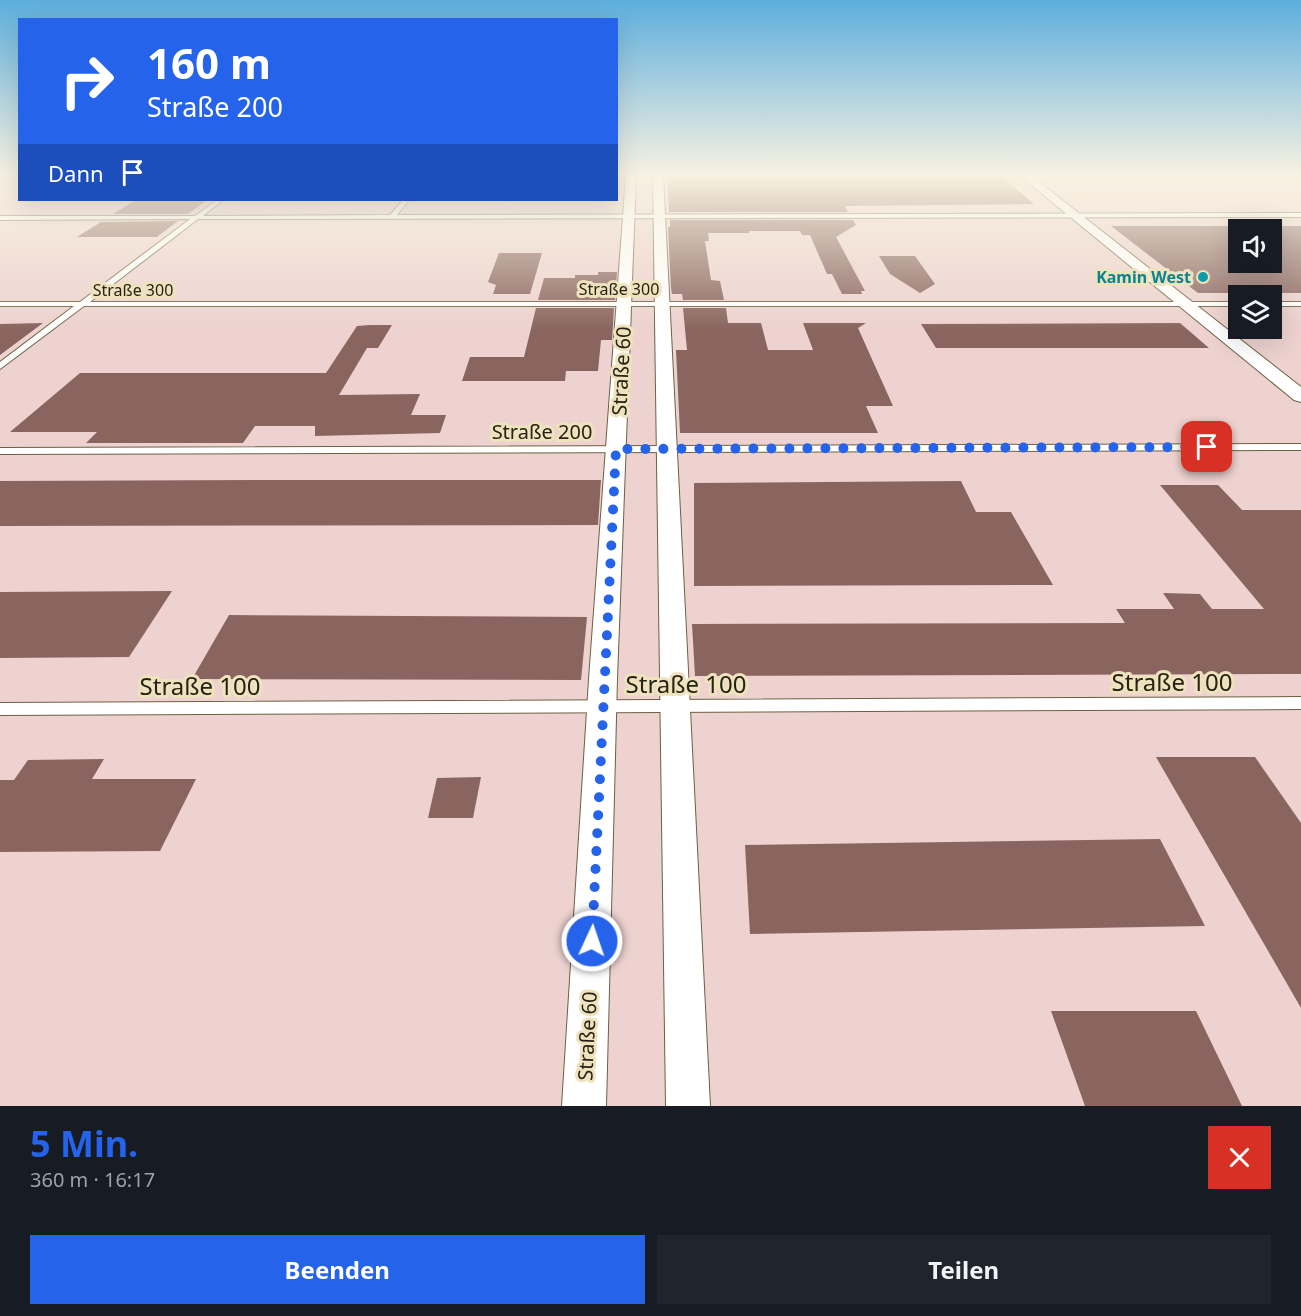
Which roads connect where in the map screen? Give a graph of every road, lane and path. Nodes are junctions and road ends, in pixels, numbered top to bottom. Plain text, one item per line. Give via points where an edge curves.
1 (183, 227) edge
2 (629, 227) edge
3 (660, 227) edge
4 (1090, 227) edge
5 (625, 303) junction
6 (663, 303) junction
7 (0, 304) edge
8 (82, 304) junction
9 (1186, 304) junction
10 (1228, 304) edge
11 (1282, 304) edge
12 (1301, 304) edge
13 (0, 366) edge
14 (1301, 396) edge
15 (1301, 447) edge
16 (668, 448) junction
17 (616, 449) junction
18 (0, 451) edge
19 (1301, 703) edge
20 (602, 706) junction
21 (677, 706) junction
22 (0, 709) edge
23 (584, 1106) edge
24 (688, 1106) edge

1 - 8 lane
2 - 5 street, Straße 60
3 - 6 street
4 - 9 street
5 - 6 lane, Straße 300
5 - 8 lane, Straße 300
5 - 17 street, Straße 60
6 - 9 lane, Straße 300
6 - 16 street
7 - 8 lane, Straße 300
8 - 13 lane
9 - 10 lane, Straße 300
9 - 14 street
11 - 12 lane
15 - 16 lane, Straße 200
16 - 17 lane, Straße 200
16 - 21 street
17 - 18 lane, Straße 200
17 - 20 street, Straße 60
19 - 21 lane, Straße 100
20 - 21 lane, Straße 100
20 - 22 lane, Straße 100
20 - 23 street, Straße 60
21 - 24 street

